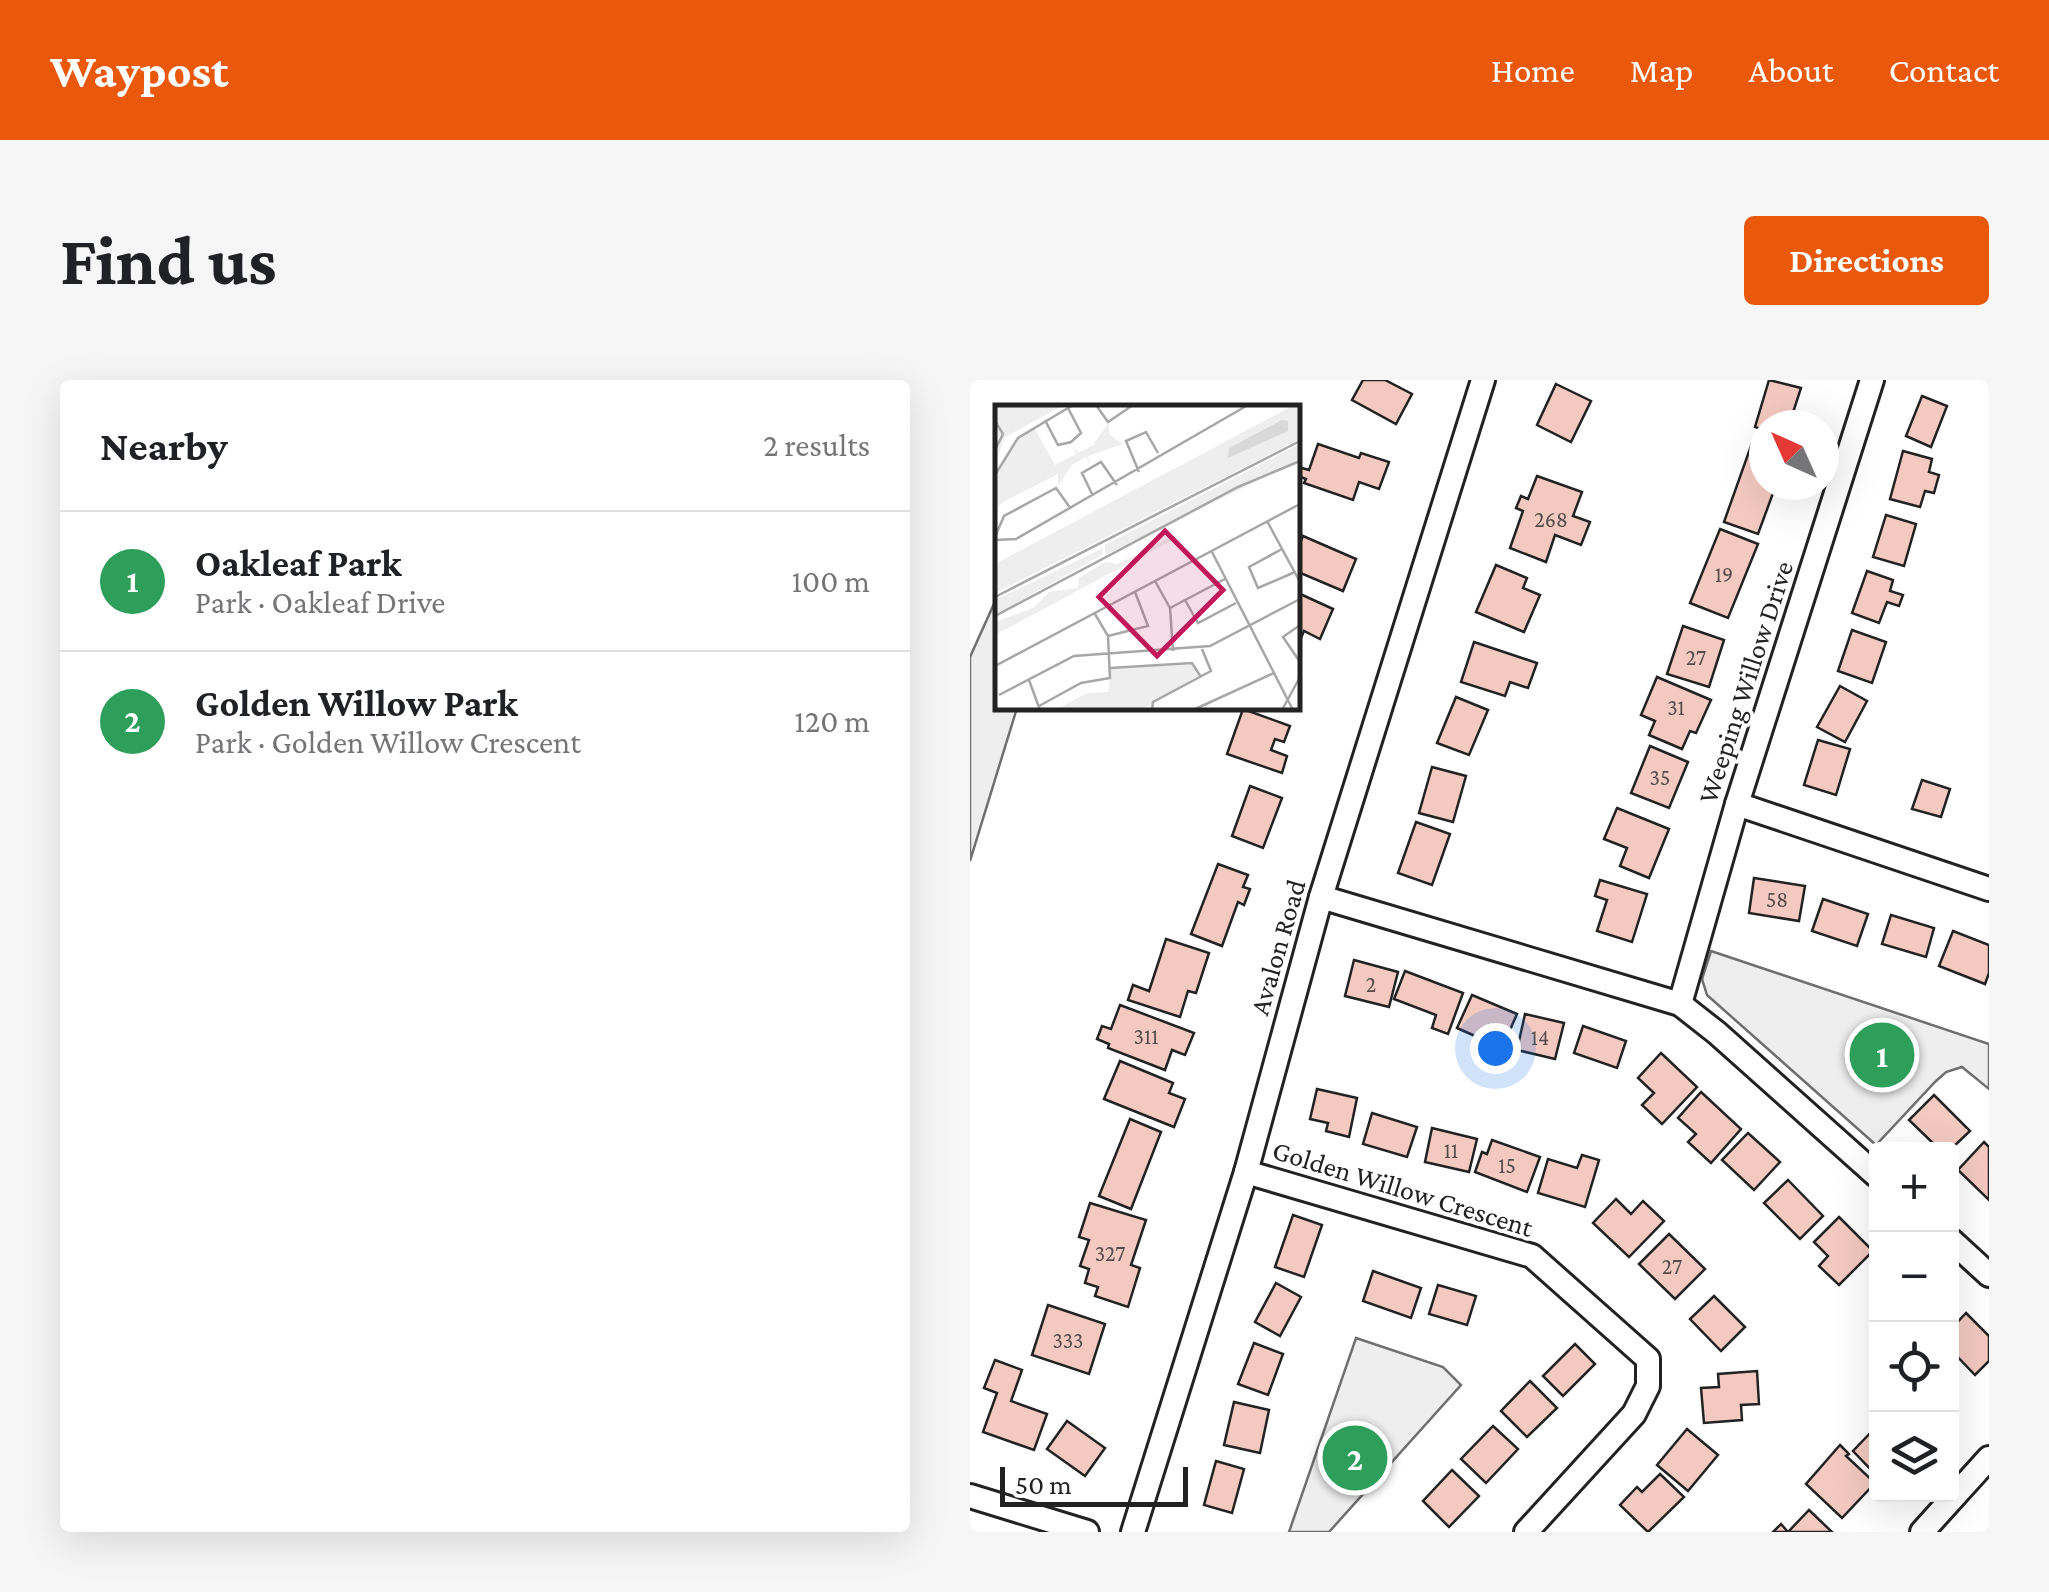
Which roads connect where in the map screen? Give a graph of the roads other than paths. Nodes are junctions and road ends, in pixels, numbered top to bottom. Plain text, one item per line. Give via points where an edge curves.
1 (1483, 380) edge
2 (1872, 380) edge
3 (1737, 804) junction
4 (1989, 890) edge
5 (1321, 896) junction
6 (1680, 1004) junction
7 (1869, 1169) edge
8 (1246, 1172) junction
9 (1959, 1247) edge
10 (1989, 1275) edge
11 (1989, 1458) edge
12 (970, 1496) edge
13 (1087, 1532) edge
14 (1134, 1532) edge
15 (1526, 1532) edge
16 (1922, 1532) edge

1 - 5 street, Avalon Road
2 - 3 street, Weeping Willow Drive
3 - 4 street
3 - 6 street, Weeping Willow Drive
5 - 6 street
5 - 8 street, Avalon Road
6 - 7 street
8 - 14 street, Avalon Road
8 - 15 street, Golden Willow Crescent via 1532,1256 1648,1359 1648,1386 1634,1414
9 - 10 street
11 - 16 street
12 - 13 street

